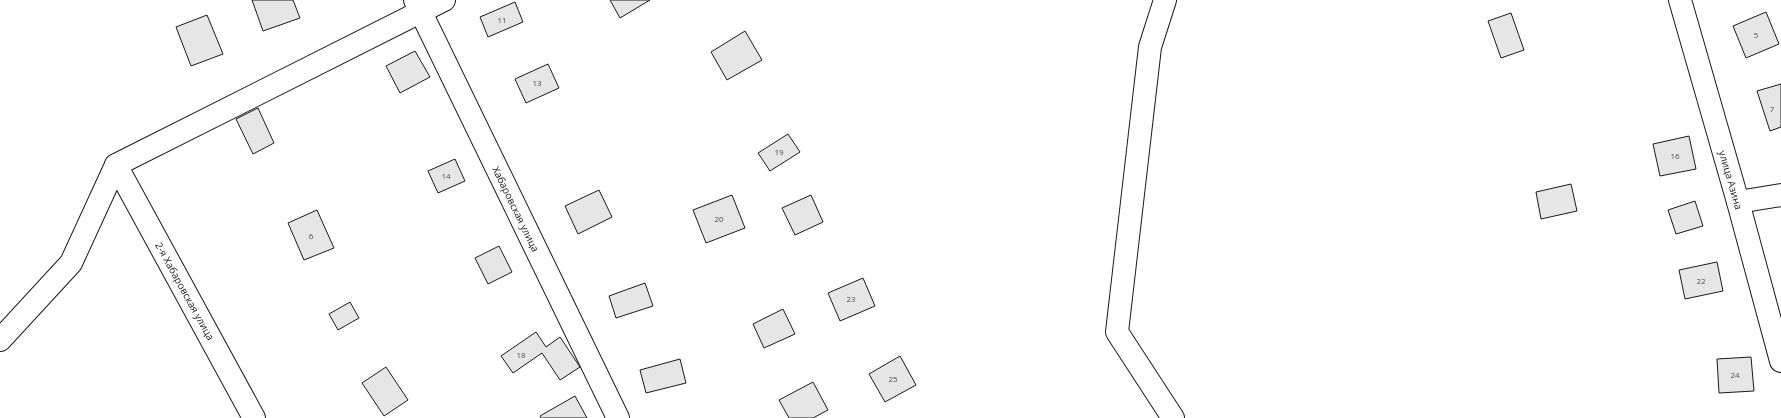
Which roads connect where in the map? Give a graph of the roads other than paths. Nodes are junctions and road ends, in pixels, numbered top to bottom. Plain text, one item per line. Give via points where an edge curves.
1 (444, 0) edge
2 (1165, 0) edge
3 (1680, 0) edge
4 (418, 6) edge
5 (116, 165) junction
6 (1781, 195) edge
7 (1738, 202) junction
8 (0, 340) edge
9 (1781, 361) edge
10 (254, 418) edge
11 (618, 418) edge
12 (1173, 418) edge

1 - 4 street
2 - 12 street via 1150,47 1117,332
3 - 7 street, улица Азина
4 - 5 street
4 - 11 street, Хабаровская улица
5 - 8 street via 71,263
5 - 10 street, 2-я Хабаровская улица
6 - 7 street
7 - 9 street, улица Азина

